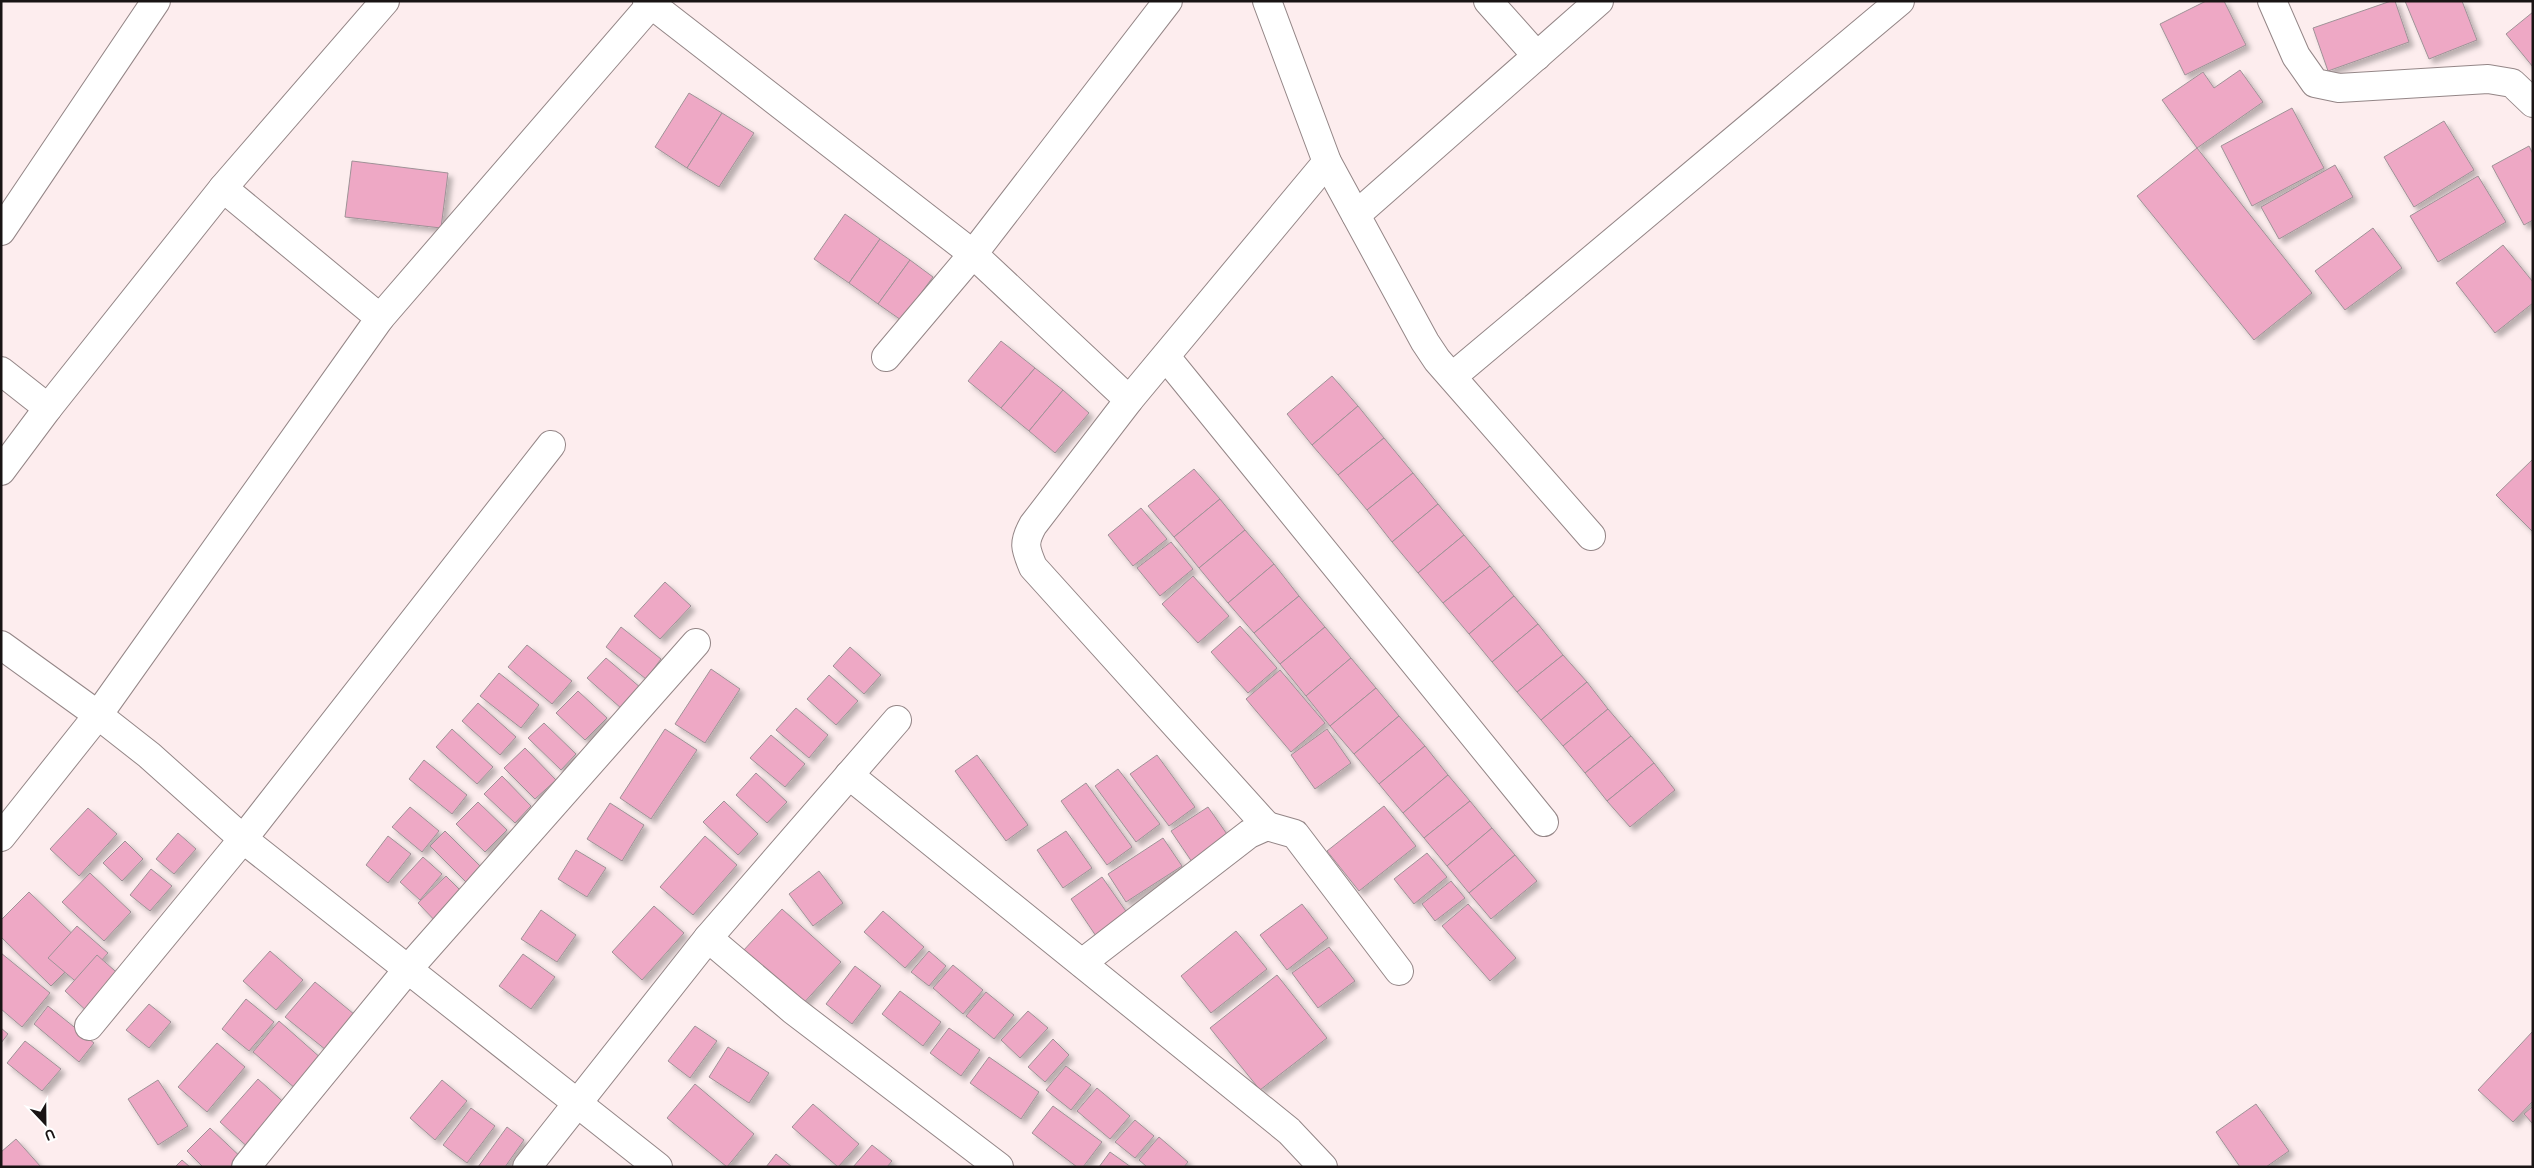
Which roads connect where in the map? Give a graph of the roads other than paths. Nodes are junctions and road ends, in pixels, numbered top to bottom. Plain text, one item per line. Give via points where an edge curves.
1 (156, 1) edge
2 (385, 1) edge
3 (1168, 1) edge
4 (1267, 1) edge
5 (1488, 1) edge
6 (1599, 1) edge
7 (1900, 1) edge
8 (2272, 1) edge
9 (651, 2) edge
10 (1537, 56) junction
11 (2533, 103) edge
12 (1327, 162) junction
13 (223, 188) junction
14 (1356, 215) junction
15 (1, 231) edge
16 (973, 254) junction
17 (380, 318) junction
18 (886, 357) dead end
19 (1166, 357) junction
20 (1, 371) edge
21 (1453, 376) junction
22 (1129, 400) junction
23 (48, 408) junction
24 (551, 445) dead end
25 (1, 471) edge
26 (1591, 536) dead end
27 (696, 643) dead end
28 (1, 646) edge
29 (98, 715) junction
30 (897, 720) dead end
31 (849, 775) junction
32 (1544, 822) dead end
33 (1267, 826) junction
34 (1, 837) edge
35 (243, 839) junction
36 (708, 938) junction
37 (1082, 963) junction
38 (408, 969) junction
39 (1399, 971) dead end
40 (89, 1026) dead end
41 (578, 1105) junction
42 (1316, 1164) edge
43 (246, 1167) edge
44 (527, 1167) edge
45 (658, 1167) edge
46 (999, 1167) edge

1 - 15 street
2 - 13 street
3 - 16 street
4 - 12 street
5 - 10 street
6 - 10 street
7 - 21 street
8 - 11 street via 2296,56 2315,82 2339,88 2488,79 2512,83
9 - 16 street
9 - 17 street
10 - 14 street
12 - 14 street
12 - 19 street
13 - 17 street
13 - 23 street
14 - 21 street via 1425,342
16 - 18 street
16 - 22 street
17 - 29 street
19 - 22 street
19 - 32 street
20 - 23 street
21 - 26 street
22 - 33 street via 1033,525 1025,538 1026,551 1033,567
23 - 25 street
24 - 35 street
27 - 38 street
28 - 29 street
29 - 34 street
29 - 35 street
30 - 31 street
31 - 36 street
31 - 37 street
33 - 37 street via 1249,834
33 - 39 street via 1295,834
35 - 38 street
35 - 40 street
36 - 41 street
36 - 46 street via 793,1010
37 - 42 street via 1288,1131
38 - 41 street
38 - 43 street
41 - 44 street
41 - 45 street

